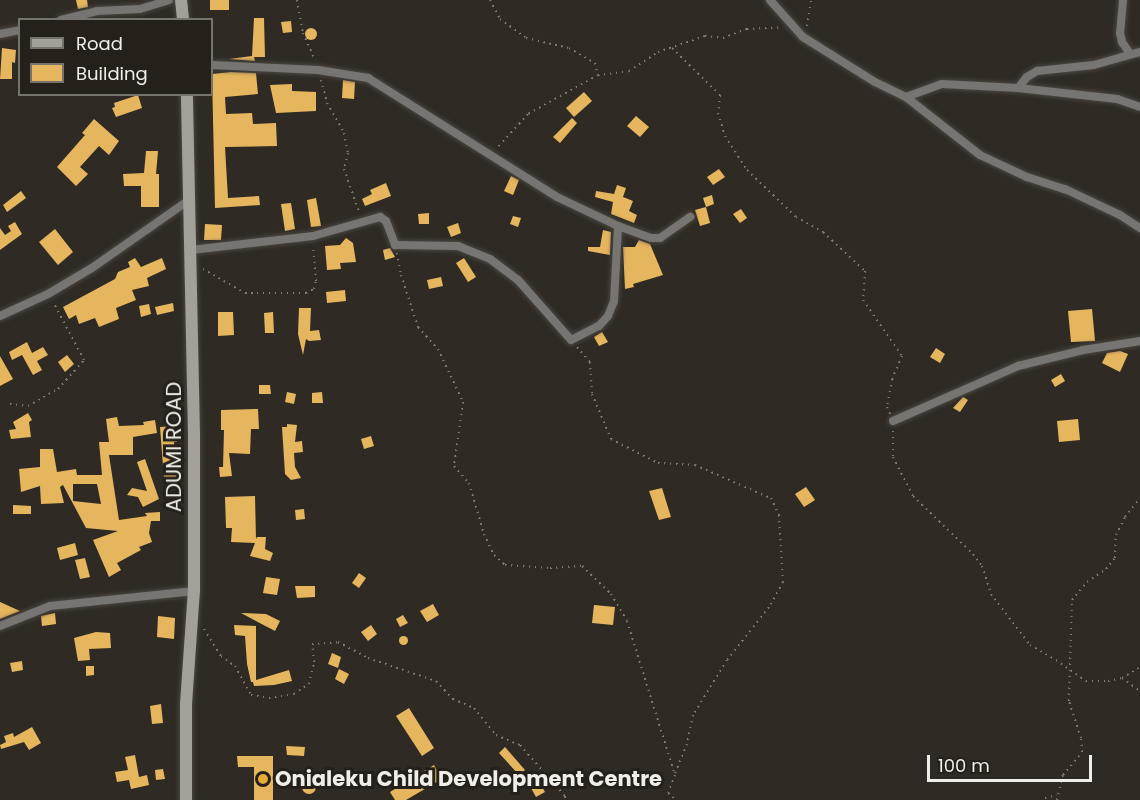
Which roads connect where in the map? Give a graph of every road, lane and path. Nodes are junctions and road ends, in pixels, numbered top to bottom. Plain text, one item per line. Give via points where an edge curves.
1 (169, 0) edge
2 (181, 0) edge
3 (297, 0) edge
4 (490, 0) edge
5 (770, 0) edge
6 (811, 0) edge
7 (1122, 0) edge
8 (69, 18) edge
9 (183, 18) edge
10 (790, 24) junction
11 (18, 30) edge
12 (0, 34) edge
13 (803, 37) junction
14 (672, 48) junction
15 (1140, 52) edge
16 (1130, 54) junction
17 (213, 65) edge
18 (318, 70) junction
19 (598, 75) junction
20 (1018, 88) junction
21 (187, 96) edge
22 (906, 97) junction
23 (1140, 107) edge
24 (491, 156) junction
25 (189, 200) junction
26 (690, 217) dead end
27 (362, 221) junction
28 (618, 226) junction
29 (1140, 228) edge
30 (313, 236) junction
31 (395, 245) junction
32 (191, 255) junction
33 (48, 294) junction
34 (0, 316) edge
35 (571, 340) junction
36 (1140, 341) edge
37 (10, 404) dead end
38 (893, 421) junction
39 (1140, 498) edge
40 (194, 591) junction
41 (0, 627) edge
42 (203, 628) dead end
43 (1140, 667) edge
44 (1071, 672) junction
45 (1122, 678) junction
46 (1140, 691) edge
47 (675, 775) junction
48 (1058, 795) junction
49 (1045, 798) dead end
50 (186, 800) edge
51 (565, 800) edge
52 (676, 800) edge
53 (1057, 800) edge

1 - 8 street via 140,9 97,11
2 - 9 main road
3 - 18 path via 303,33
4 - 19 path via 500,19 526,38 569,48 595,63
5 - 10 street
6 - 13 path
7 - 16 street via 1120,33
10 - 13 street
10 - 14 path via 777,29 747,29 723,38 705,36
11 - 12 street
13 - 22 street
14 - 19 path via 658,52 629,71
14 - 38 path via 720,95 718,113 725,136 747,170 796,217 823,232 865,271 862,300 902,356 891,380 887,407
15 - 16 street
16 - 20 street via 1094,65 1037,71
17 - 18 street
18 - 24 street via 368,78
18 - 27 path via 327,103 344,133 348,153 344,169
19 - 24 path via 528,114
20 - 22 street via 942,84
20 - 23 street via 1117,99
21 - 25 main road, ADUMI ROAD
22 - 29 street via 980,155 1120,214
24 - 28 street via 557,197
25 - 32 main road, ADUMI ROAD
25 - 33 street
26 - 28 street via 660,238
27 - 30 street
27 - 31 street via 384,218
28 - 35 street via 614,301 608,316 599,326
30 - 32 street
30 - 32 path via 316,281 314,289 306,293 245,293 212,276
31 - 35 street via 458,246 490,259 518,280
31 - 47 path via 418,327 438,349 463,402 454,466 469,483 494,555 505,565 582,566 611,594 627,621
32 - 40 main road, ADUMI ROAD
33 - 34 street
33 - 37 path via 84,360 58,389 28,406
35 - 47 path via 590,362 592,394 611,439 658,463 695,465 771,498 779,515 783,582 693,715
36 - 38 street via 1018,366
38 - 44 path via 893,457 913,496 973,554 992,594 1016,630 1030,645
39 - 44 path via 1116,535 1115,558 1072,600
40 - 41 street via 50,606
40 - 50 main road, ADUMI ROAD via 186,704
42 - 51 path via 221,656 234,666 251,695 269,698 294,694 309,684 314,662 312,644 338,642 368,658 436,681 453,699 474,708 496,735 520,745
43 - 45 path
44 - 45 path via 1086,681
44 - 48 path via 1069,701 1082,752 1063,775
45 - 46 path
47 - 52 path via 668,793
48 - 49 path
48 - 53 path

